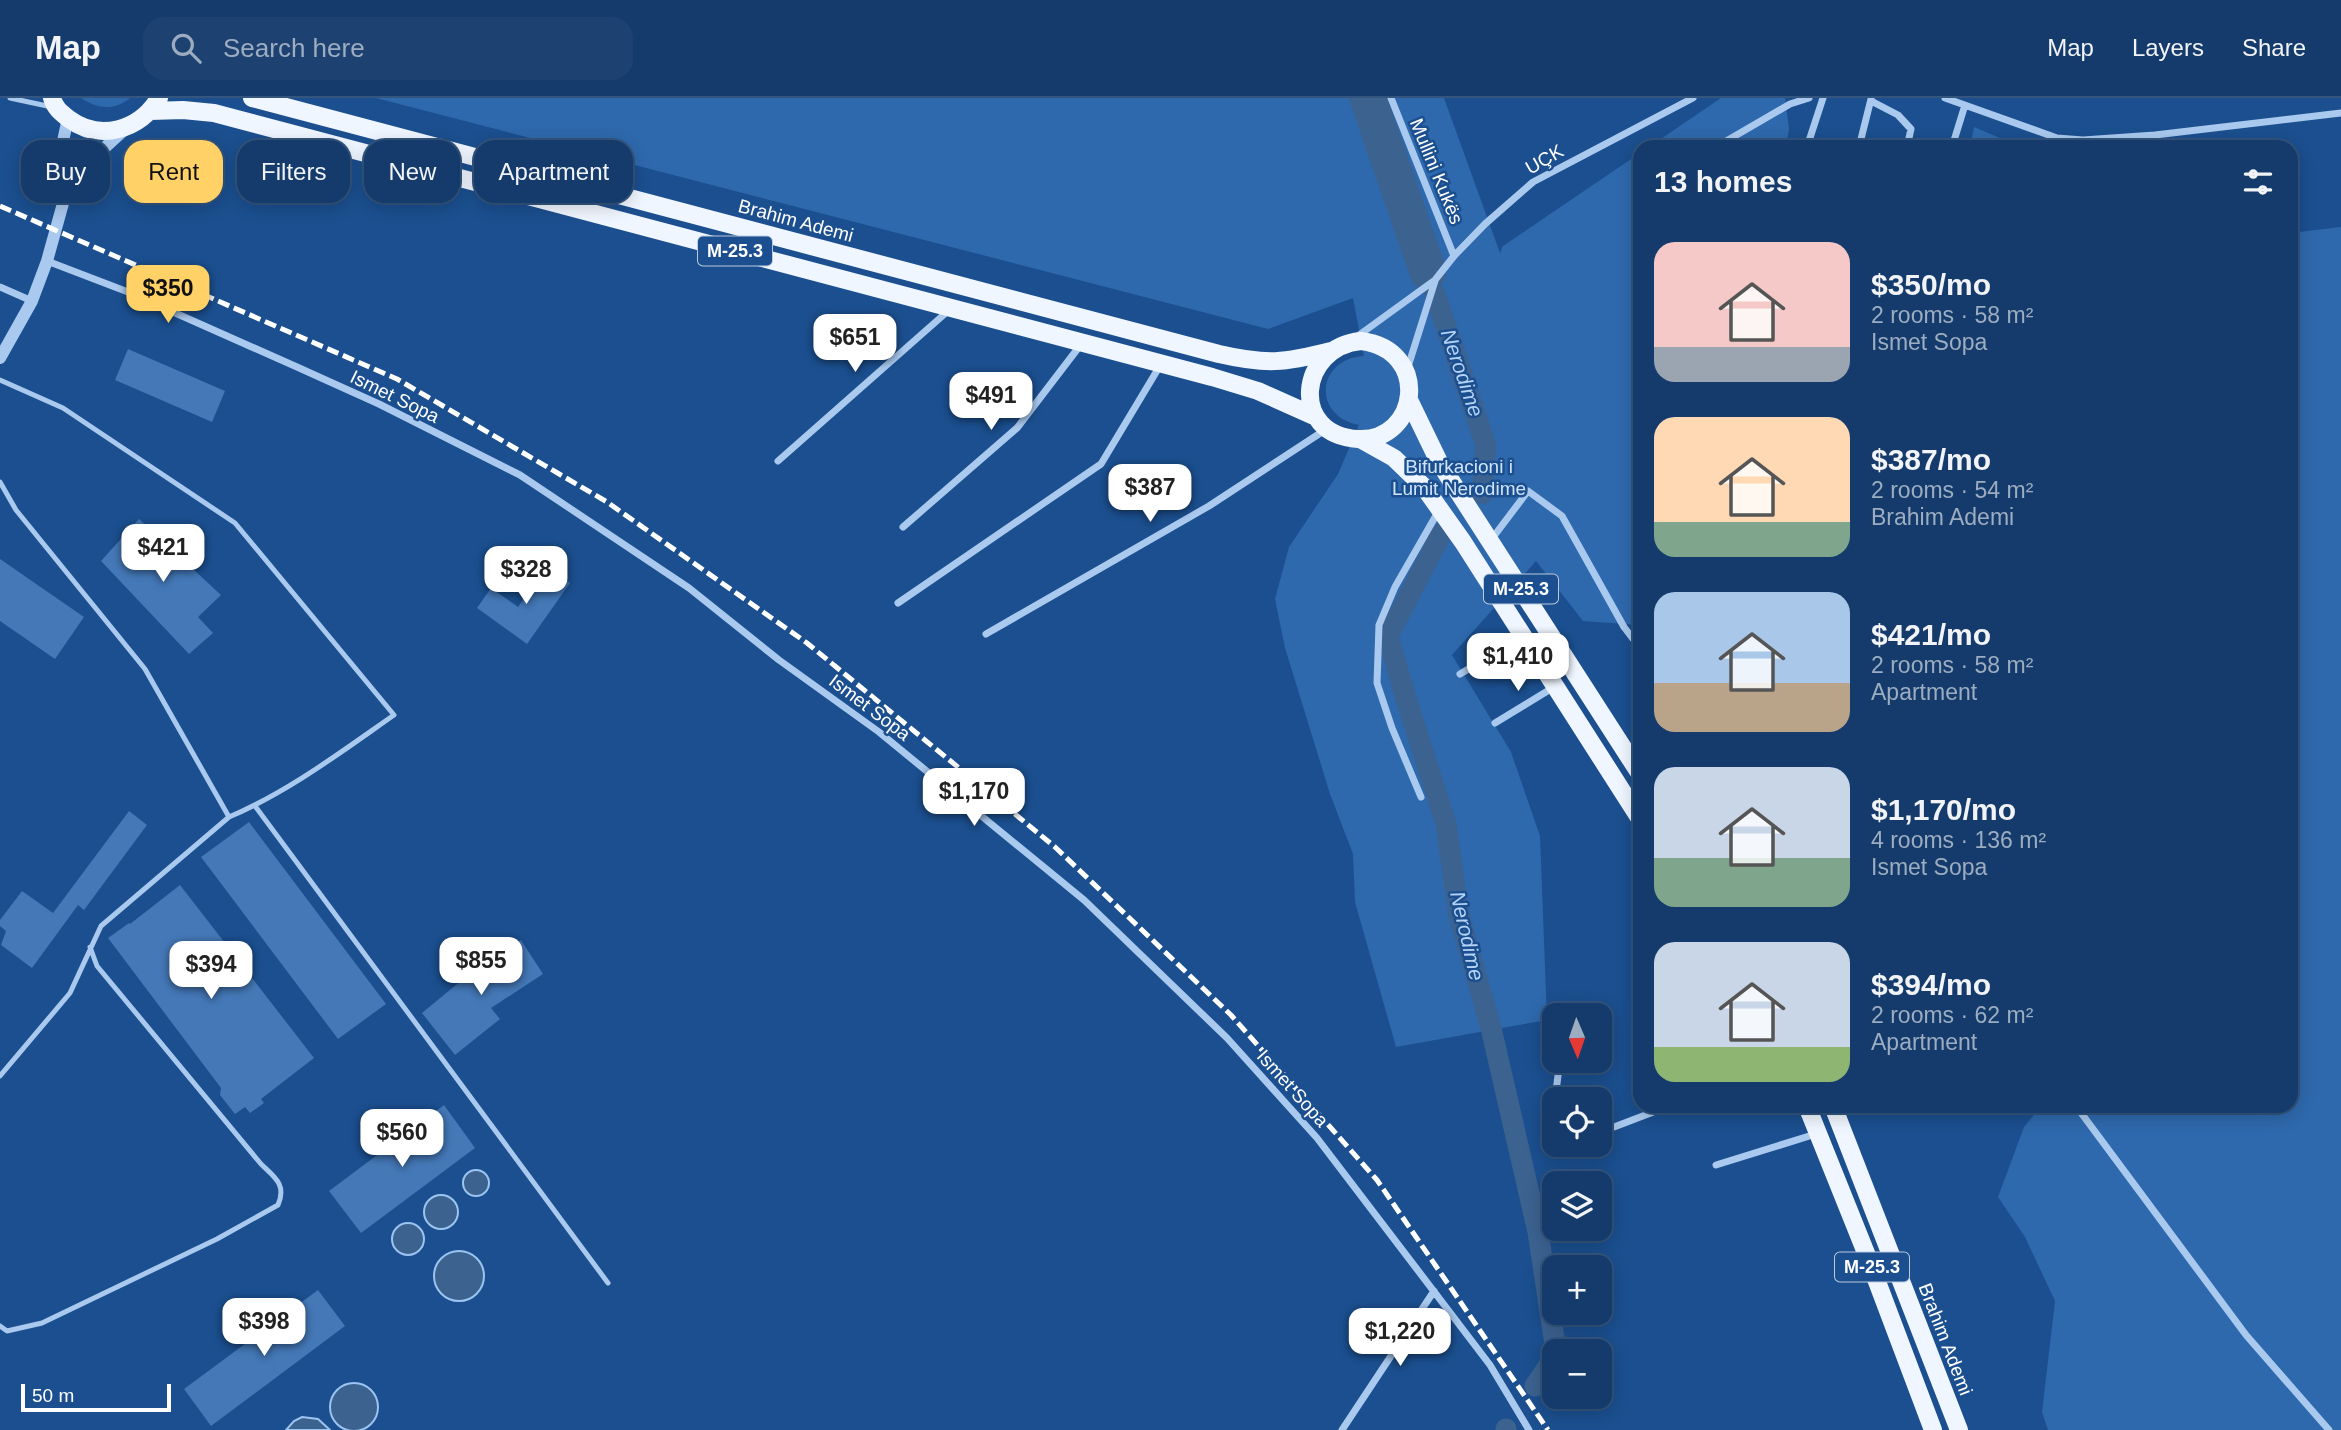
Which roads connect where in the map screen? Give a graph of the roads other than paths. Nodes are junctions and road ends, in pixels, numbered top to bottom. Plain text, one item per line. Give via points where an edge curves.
1 (10, 98) edge
2 (253, 98) edge
3 (1391, 98) edge
4 (1693, 98) edge
5 (1809, 98) edge
6 (1823, 98) edge
7 (1945, 98) edge
8 (1871, 99) edge
9 (154, 105) edge
10 (1965, 105) junction
11 (58, 108) edge
12 (2341, 113) edge
13 (127, 127) junction
14 (63, 140) edge
15 (1728, 140) edge
16 (1809, 140) edge
17 (1861, 140) edge
18 (1909, 140) edge
19 (1953, 140) edge
20 (110, 143) edge
21 (63, 203) edge
22 (1454, 256) junction
23 (47, 261) junction
24 (1436, 281) junction
25 (0, 287) edge
26 (32, 301) junction
27 (951, 308) junction
28 (1082, 342) junction
29 (1350, 342) junction
30 (1331, 351) junction
31 (0, 358) edge
32 (1161, 364) junction
33 (1406, 372) junction
34 (0, 380) edge
35 (1409, 400) junction
36 (1314, 416) junction
37 (1325, 430) junction
38 (1360, 439) junction
39 (778, 461) dead end
40 (0, 482) edge
41 (1440, 508) junction
42 (904, 527) dead end
43 (1491, 541) junction
44 (898, 603) dead end
45 (986, 634) dead end
46 (1524, 637) junction
47 (1633, 639) edge
48 (1460, 674) dead end
49 (1555, 686) junction
50 (1495, 723) dead end
51 (1633, 763) edge
52 (1422, 797) dead end
53 (255, 806) junction
54 (1633, 808) edge
55 (229, 817) junction
56 (90, 947) junction
57 (0, 1076) edge
58 (1650, 1113) edge
59 (1810, 1113) edge
60 (1836, 1113) edge
61 (2081, 1113) edge
62 (1612, 1126) edge
63 (1819, 1132) junction
64 (1716, 1165) dead end
65 (608, 1283) dead end
66 (1434, 1291) junction
67 (0, 1326) edge
68 (1342, 1430) edge
69 (1529, 1430) edge
70 (1933, 1430) edge
71 (1959, 1430) edge
72 (2329, 1430) edge

1 - 11 lane
2 - 30 main road, Brahim Ademi / M-25.3 via 1219,354 1270,363
3 - 22 street, Mullini Kukës
4 - 22 street, UÇK via 1533,182
5 - 15 street
6 - 16 street
7 - 10 street
8 - 17 street
8 - 18 street via 1911,129
9 - 13 main road, M-25.3
9 - 27 main road, M-25.3 via 214,113
10 - 12 street via 2057,138 2083,140
10 - 19 street
11 - 13 main road via 85,128 113,131
11 - 14 street
13 - 20 street
21 - 23 street
22 - 24 street, UÇK
23 - 26 street
23 - 66 street, Ismet Sopa via 128,292 379,404 520,475 689,588 879,732 1084,900 1227,1038 1317,1138
24 - 29 street, UÇK
24 - 33 street, UÇK
25 - 26 street
26 - 31 street
27 - 28 main road, M-25.3
27 - 39 street
28 - 32 main road, M-25.3
28 - 42 street via 1017,428
29 - 30 main road, Brahim Ademi / M-25.3
29 - 33 main road via 1384,346
30 - 36 main road via 1312,380
32 - 36 main road, M-25.3 via 1258,391
32 - 44 street via 1101,464
33 - 35 main road, M-25.3
34 - 53 lane via 63,408 235,523 394,715
35 - 38 main road via 1396,424 1385,433
35 - 43 main road, M-25.3 via 1439,462
36 - 37 main road, M-25.3
37 - 38 main road, M-25.3
37 - 45 street via 1209,506
38 - 41 main road, M-25.3 via 1394,458
40 - 55 lane via 16,510 145,669
41 - 46 main road, M-25.3
41 - 52 street via 1395,587 1380,625 1377,683 1391,728
43 - 47 street via 1528,491 1562,516
43 - 51 main road, M-25.3
46 - 48 street
46 - 49 main road, M-25.3
49 - 50 street
49 - 54 main road, M-25.3
53 - 55 lane
53 - 65 lane
55 - 56 lane via 101,926
56 - 57 lane via 71,993
56 - 67 lane via 97,966 279,1182 282,1195 278,1205 217,1239 42,1323 6,1331
58 - 62 street
59 - 63 main road, M-25.3
60 - 71 main road, Brahim Ademi / M-25.3
61 - 72 street via 2246,1335
63 - 64 street
63 - 70 main road, M-25.3
66 - 68 street
66 - 69 street, Ismet Sopa via 1490,1365

